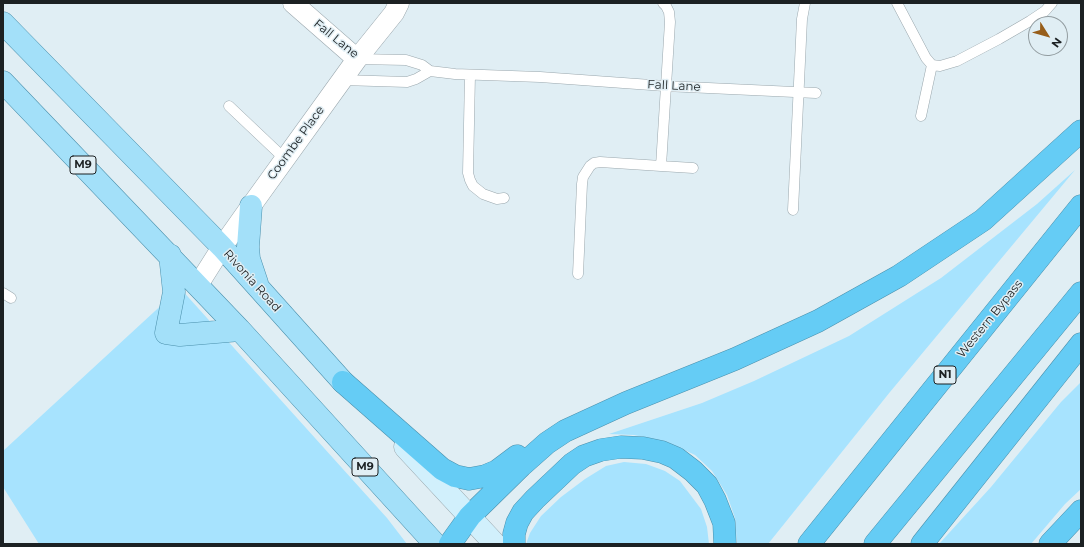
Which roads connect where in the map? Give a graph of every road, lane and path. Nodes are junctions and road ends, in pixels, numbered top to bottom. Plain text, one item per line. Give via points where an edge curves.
1 (293, 3) edge
2 (399, 3) edge
3 (663, 3) edge
4 (805, 3) edge
5 (897, 3) edge
6 (1052, 3) edge
7 (3, 22) edge
8 (357, 59) junction
9 (932, 65) junction
10 (430, 71) junction
11 (470, 75) junction
12 (342, 80) junction
13 (3, 82) edge
14 (665, 86) junction
15 (799, 91) junction
16 (816, 93) dead end
17 (229, 106) dead end
18 (921, 116) dead end
19 (1081, 132) edge
20 (285, 159) junction
21 (661, 166) junction
22 (693, 168) dead end
23 (504, 198) dead end
24 (251, 206) junction
25 (1081, 206) edge
26 (793, 210) dead end
27 (222, 247) junction
28 (170, 256) junction
29 (578, 274) dead end
30 (198, 285) junction
31 (260, 289) junction
32 (1081, 293) edge
33 (240, 330) junction
34 (1081, 344) edge
35 (1081, 357) edge
36 (1081, 367) edge
37 (344, 382) junction
38 (626, 403) junction
39 (1040, 405) junction
40 (1010, 433) junction
41 (1081, 511) edge
42 (470, 516) junction
43 (435, 544) edge
44 (450, 544) edge
45 (495, 544) edge
46 (514, 544) edge
47 (725, 544) edge
48 (809, 544) edge
49 (875, 544) edge
50 (922, 544) edge
51 (1050, 544) edge

1 - 8 street, Fall Lane
2 - 8 street, Coombe Place
3 - 14 lane via 669,12 670,22
4 - 15 lane
5 - 9 lane
6 - 9 lane via 1030,21 957,61 940,66
7 - 27 main road, Rivonia Road
8 - 10 lane, Fall Lane via 406,60 422,65
8 - 12 street, Coombe Place
9 - 18 lane
10 - 11 lane, Fall Lane
10 - 12 lane via 407,82
11 - 14 lane, Fall Lane
11 - 23 lane via 470,180 483,194 497,199
12 - 20 street, Coombe Place
13 - 28 main road, M9
14 - 15 lane, Fall Lane
14 - 21 lane
15 - 16 lane, Fall Lane
15 - 26 lane
17 - 20 lane
19 - 38 highway via 983,220 899,276 818,321 735,359
20 - 24 street, Coombe Place
21 - 22 lane
21 - 29 lane via 600,162 590,166 582,184
24 - 27 street, Coombe Place
24 - 31 main road via 249,259
25 - 48 highway, Western Bypass / N1
27 - 30 street, Coombe Place
27 - 31 main road, Rivonia Road
28 - 30 main road, M9
28 - 33 main road via 174,292 166,333 180,335
30 - 33 main road, M9
31 - 37 main road, Rivonia Road
32 - 49 highway
33 - 43 main road, M9
34 - 40 highway
35 - 39 highway
36 - 39 highway
37 - 38 highway via 442,469 455,476 469,478 497,471 557,423 600,407
37 - 42 main road, Rivonia Road
38 - 42 highway via 565,431 547,443
39 - 40 highway
40 - 50 highway
41 - 51 highway
42 - 44 highway
42 - 45 main road, Rivonia Road
46 - 47 highway via 517,523 523,512 572,464 595,452 621,447 662,452 694,471 707,485 715,500 724,523

